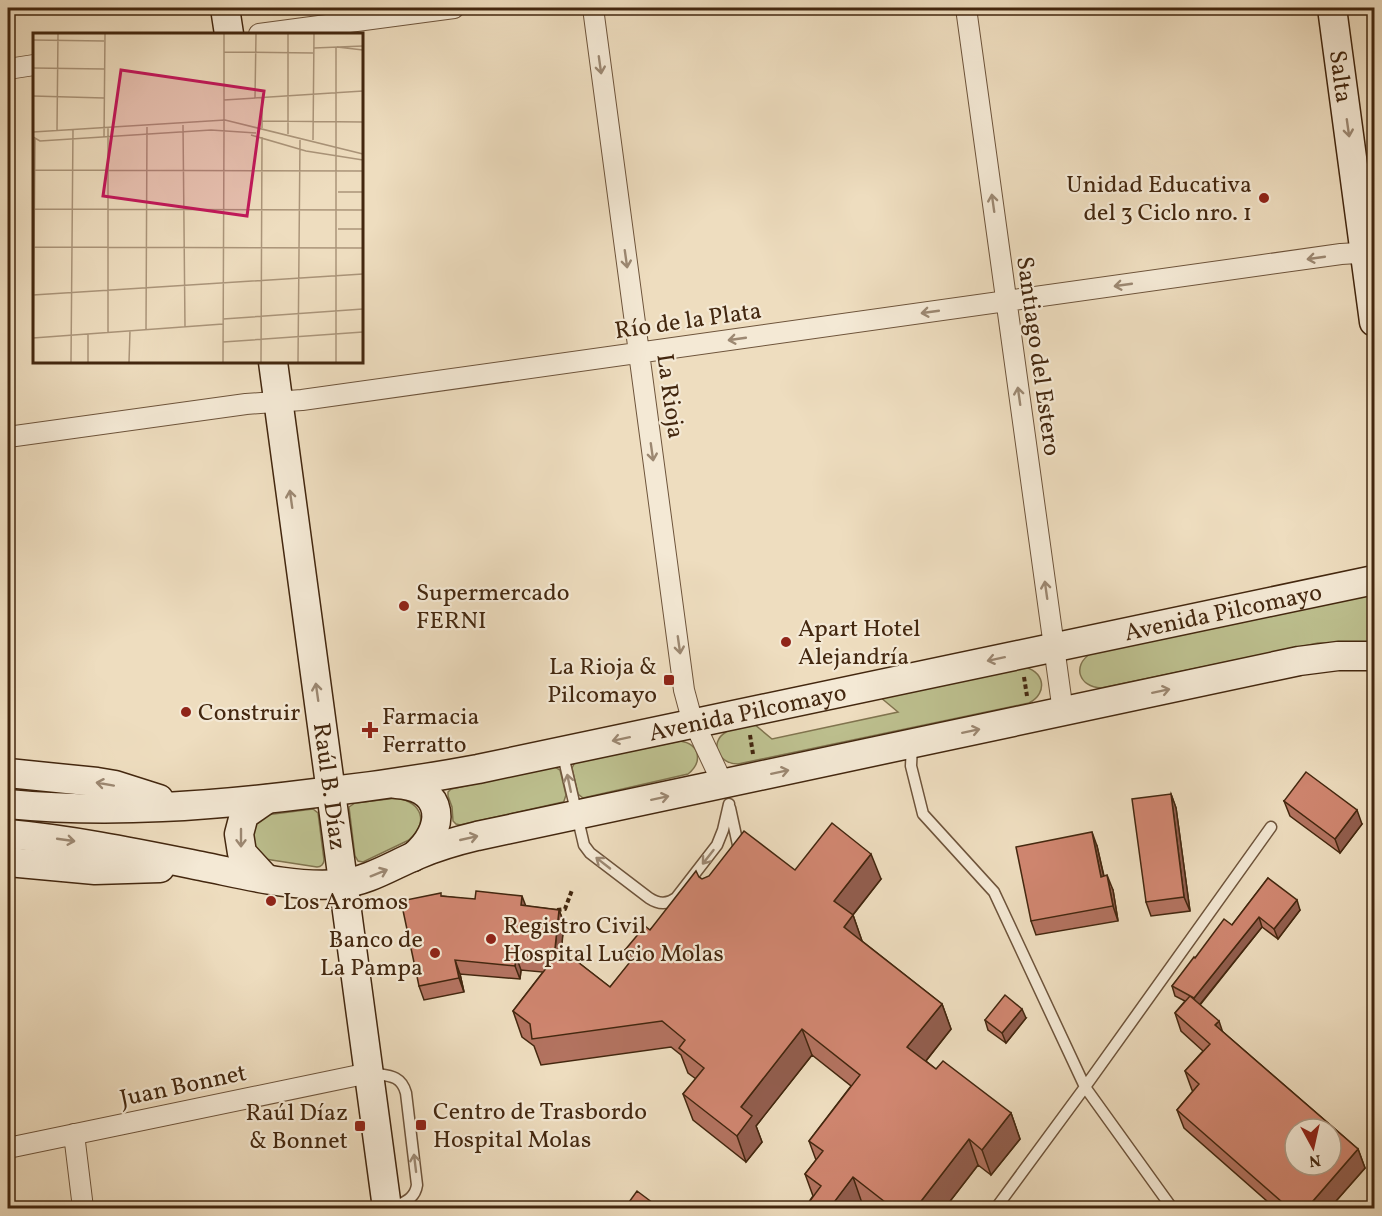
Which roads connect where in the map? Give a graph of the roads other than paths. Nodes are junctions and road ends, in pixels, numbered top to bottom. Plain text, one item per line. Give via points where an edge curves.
1 (225, 8) edge
2 (454, 8) edge
3 (593, 8) edge
4 (966, 8) edge
5 (1332, 8) edge
6 (229, 33) edge
7 (266, 33) edge
8 (33, 65) edge
9 (8, 69) edge
10 (1370, 252) edge
11 (1006, 301) junction
12 (1374, 322) edge
13 (639, 353) junction
14 (273, 363) edge
15 (278, 401) junction
16 (8, 437) edge
17 (1374, 580) edge
18 (1054, 648) junction
19 (1374, 656) edge
20 (1063, 712) junction
21 (694, 723) junction
22 (912, 744) junction
23 (562, 751) junction
24 (8, 773) edge
25 (393, 784) junction
26 (330, 792) junction
27 (726, 794) junction
28 (267, 800) junction
29 (8, 804) edge
30 (181, 806) junction
31 (576, 815) junction
32 (1271, 827) dead end
33 (8, 834) edge
34 (413, 857) junction
35 (8, 862) edge
36 (736, 865) edge
37 (204, 866) junction
38 (265, 879) junction
39 (343, 884) junction
40 (369, 1073) junction
41 (1085, 1087) junction
42 (74, 1134) junction
43 (8, 1142) edge
44 (83, 1209) edge
45 (387, 1209) edge
46 (393, 1209) edge
47 (996, 1209) edge
48 (1172, 1209) edge

1 - 6 main road
2 - 7 street
3 -> 13 street, La Rioja
11 -> 4 street, Santiago del Estero
5 -> 10 main road, Salta
8 - 9 street
10 -> 11 street, Río de la Plata
10 - 12 main road, Salta
11 -> 13 street, Río de la Plata
18 -> 11 street, Santiago del Estero
13 - 15 street, Río de la Plata
13 -> 21 street, La Rioja via 684,690
14 - 15 main road, Raúl B. Díaz
15 - 16 street, Río de la Plata
26 -> 15 main road, Raúl B. Díaz
17 - 18 main road, Avenida Pilcomayo
18 - 20 street, Santiago del Estero
18 -> 21 main road, Avenida Pilcomayo
20 -> 19 main road via 1311,659
22 -> 20 main road
21 -> 23 main road, Avenida Pilcomayo
21 - 27 street, La Rioja
27 -> 22 main road
22 - 41 lane via 911,766 923,814 994,892
23 - 25 main road, Avenida Pilcomayo
31 -> 23 lane
30 -> 24 main road via 106,784
25 - 26 main road, Avenida Pilcomayo
25 - 34 main road via 420,789 435,806 434,831
26 - 28 main road, Avenida Pilcomayo
26 - 39 main road, Raúl B. Díaz
31 -> 27 main road
27 -> 31 lane via 721,836 714,850 679,895 665,903 649,898 590,853
27 - 36 lane via 740,852
28 - 30 main road, Avenida Pilcomayo
28 -> 38 main road via 244,815 240,834 242,853
29 - 30 main road, Avenida Pilcomayo via 76,808
34 -> 31 main road via 461,840
32 - 41 lane
33 -> 37 main road via 80,842
39 -> 34 main road via 380,873
35 - 37 main road via 105,871
37 - 38 main road
38 - 39 main road
39 - 40 main road, Raúl B. Díaz
40 - 42 street, Juan Bonnet
40 - 45 main road, Raúl B. Díaz
46 -> 40 lane via 411,1198 417,1185 406,1093 399,1080
41 - 47 lane
41 - 48 lane
42 - 43 street, Juan Bonnet
42 - 44 street

